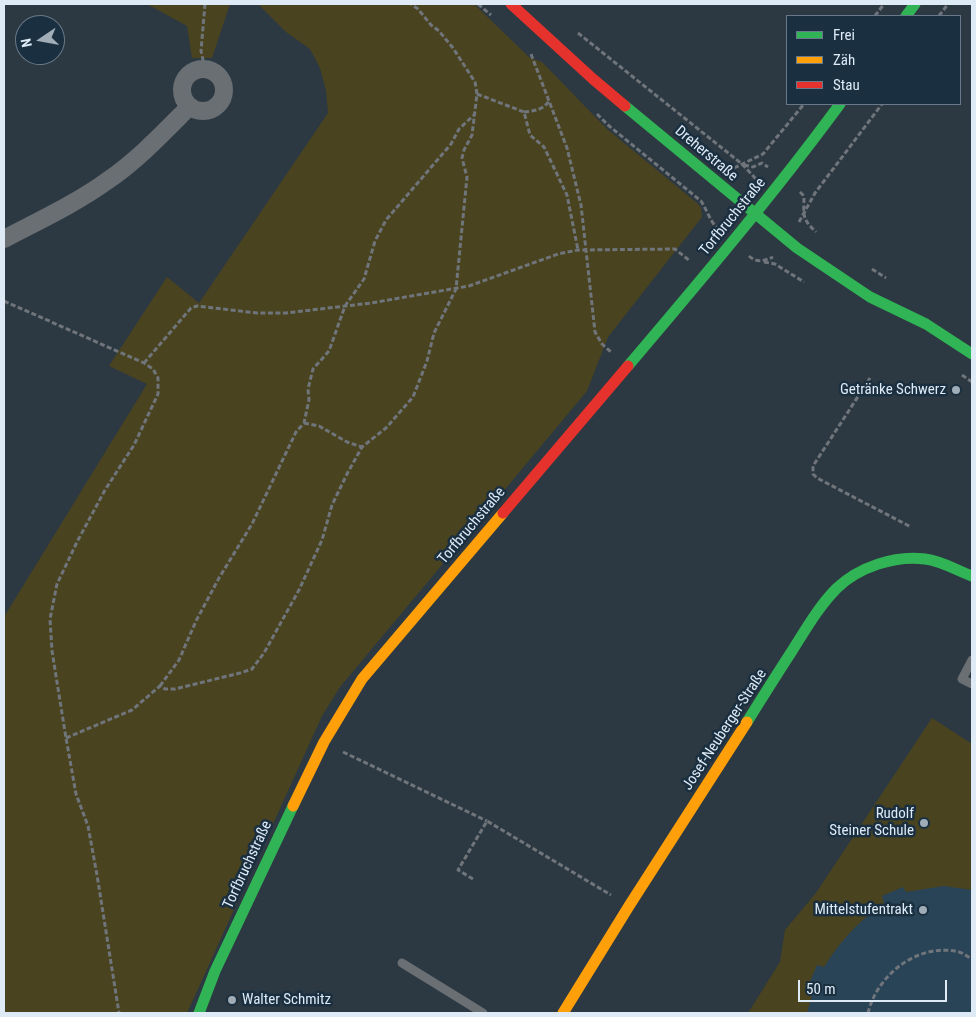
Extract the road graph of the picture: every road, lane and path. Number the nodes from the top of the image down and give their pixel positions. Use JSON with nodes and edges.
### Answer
{"nodes":[{"id":1,"x":205,"y":4,"type":"edge"},
{"id":2,"x":410,"y":4,"type":"edge"},
{"id":3,"x":512,"y":4,"type":"edge"},
{"id":4,"x":884,"y":4,"type":"edge"},
{"id":5,"x":915,"y":4,"type":"edge"},
{"id":6,"x":948,"y":4,"type":"edge"},
{"id":7,"x":876,"y":15,"type":"edge"},
{"id":8,"x":907,"y":15,"type":"edge"},
{"id":9,"x":940,"y":15,"type":"edge"},
{"id":10,"x":574,"y":31,"type":"dead end"},
{"id":11,"x":531,"y":53,"type":"dead end"},
{"id":12,"x":205,"y":69,"type":"junction"},
{"id":13,"x":478,"y":94,"type":"junction"},
{"id":14,"x":549,"y":101,"type":"junction"},
{"id":15,"x":803,"y":105,"type":"edge"},
{"id":16,"x":839,"y":105,"type":"edge"},
{"id":17,"x":881,"y":105,"type":"edge"},
{"id":18,"x":190,"y":106,"type":"junction"},
{"id":19,"x":671,"y":107,"type":"junction"},
{"id":20,"x":524,"y":112,"type":"junction"},
{"id":21,"x":667,"y":112,"type":"dead end"},
{"id":22,"x":476,"y":113,"type":"junction"},
{"id":23,"x":762,"y":163,"type":"dead end"},
{"id":24,"x":742,"y":164,"type":"junction"},
{"id":25,"x":732,"y":169,"type":"dead end"},
{"id":26,"x":804,"y":196,"type":"dead end"},
{"id":27,"x":708,"y":200,"type":"dead end"},
{"id":28,"x":708,"y":212,"type":"dead end"},
{"id":29,"x":755,"y":214,"type":"junction"},
{"id":30,"x":804,"y":214,"type":"junction"},
{"id":31,"x":818,"y":233,"type":"dead end"},
{"id":32,"x":4,"y":239,"type":"edge"},
{"id":33,"x":578,"y":250,"type":"junction"},
{"id":34,"x":585,"y":250,"type":"junction"},
{"id":35,"x":773,"y":257,"type":"dead end"},
{"id":36,"x":752,"y":259,"type":"dead end"},
{"id":37,"x":706,"y":274,"type":"junction"},
{"id":38,"x":456,"y":289,"type":"junction"},
{"id":39,"x":4,"y":300,"type":"edge"},
{"id":40,"x":344,"y":306,"type":"junction"},
{"id":41,"x":972,"y":354,"type":"edge"},
{"id":42,"x":144,"y":362,"type":"junction"},
{"id":43,"x":627,"y":366,"type":"junction"},
{"id":44,"x":870,"y":378,"type":"dead end"},
{"id":45,"x":304,"y":423,"type":"junction"},
{"id":46,"x":362,"y":447,"type":"junction"},
{"id":47,"x":911,"y":527,"type":"dead end"},
{"id":48,"x":972,"y":576,"type":"edge"},
{"id":49,"x":972,"y":660,"type":"edge"},
{"id":50,"x":972,"y":684,"type":"edge"},
{"id":51,"x":160,"y":686,"type":"junction"},
{"id":52,"x":66,"y":738,"type":"junction"},
{"id":53,"x":324,"y":742,"type":"junction"},
{"id":54,"x":487,"y":821,"type":"junction"},
{"id":55,"x":473,"y":879,"type":"dead end"},
{"id":56,"x":629,"y":906,"type":"junction"},
{"id":57,"x":972,"y":959,"type":"edge"},
{"id":58,"x":402,"y":963,"type":"dead end"},
{"id":59,"x":120,"y":1013,"type":"edge"},
{"id":60,"x":199,"y":1013,"type":"edge"},
{"id":61,"x":483,"y":1013,"type":"edge"},
{"id":62,"x":563,"y":1013,"type":"edge"},
{"id":63,"x":868,"y":1013,"type":"edge"}],
"edges":[{"from":1,"to":12,"type":"path"},
{"from":2,"to":13,"type":"path"},
{"from":3,"to":29,"type":"main road","name":"Dreherstraße"},
{"from":4,"to":7,"type":"path"},
{"from":5,"to":8,"type":"main road"},
{"from":6,"to":9,"type":"path"},
{"from":10,"to":19,"type":"path","name":"Dreherstraße"},
{"from":11,"to":14,"type":"path"},
{"from":12,"to":18,"type":"street"},
{"from":12,"to":18,"type":"street"},
{"from":13,"to":20,"type":"path"},
{"from":13,"to":22,"type":"path"},
{"from":14,"to":20,"type":"path"},
{"from":14,"to":34,"type":"path"},
{"from":15,"to":24,"type":"path","name":"Torfbruchstraße"},
{"from":16,"to":29,"type":"main road","name":"Torfbruchstraße"},
{"from":17,"to":30,"type":"path"},
{"from":18,"to":32,"type":"street"},
{"from":19,"to":21,"type":"path"},
{"from":19,"to":24,"type":"path","name":"Dreherstraße"},
{"from":20,"to":33,"type":"path"},
{"from":22,"to":38,"type":"path"},
{"from":22,"to":40,"type":"path"},
{"from":23,"to":24,"type":"path","name":"Dreherstraße"},
{"from":24,"to":25,"type":"path","name":"Torfbruchstraße"},
{"from":26,"to":30,"type":"path"},
{"from":27,"to":28,"type":"path"},
{"from":29,"to":37,"type":"main road","name":"Torfbruchstraße"},
{"from":29,"to":41,"type":"main road","name":"Dreherstraße"},
{"from":30,"to":31,"type":"path"},
{"from":33,"to":34,"type":"path"},
{"from":33,"to":38,"type":"path"},
{"from":34,"to":37,"type":"path"},
{"from":34,"to":43,"type":"path"},
{"from":35,"to":36,"type":"path"},
{"from":37,"to":43,"type":"main road","name":"Torfbruchstraße"},
{"from":38,"to":40,"type":"path"},
{"from":38,"to":46,"type":"path"},
{"from":39,"to":42,"type":"path"},
{"from":40,"to":42,"type":"path"},
{"from":40,"to":45,"type":"path"},
{"from":42,"to":52,"type":"path"},
{"from":43,"to":53,"type":"main road","name":"Torfbruchstraße"},
{"from":44,"to":47,"type":"path"},
{"from":45,"to":46,"type":"path"},
{"from":45,"to":51,"type":"path"},
{"from":46,"to":51,"type":"path"},
{"from":48,"to":56,"type":"main road","name":"Josef-Neuberger-Straße"},
{"from":49,"to":50,"type":"lane"},
{"from":51,"to":52,"type":"path"},
{"from":52,"to":59,"type":"path"},
{"from":53,"to":54,"type":"path"},
{"from":53,"to":60,"type":"main road","name":"Torfbruchstraße"},
{"from":54,"to":55,"type":"path"},
{"from":54,"to":56,"type":"path"},
{"from":56,"to":62,"type":"main road","name":"Josef-Neuberger-Straße"},
{"from":57,"to":63,"type":"path"},
{"from":58,"to":61,"type":"lane"}]}
